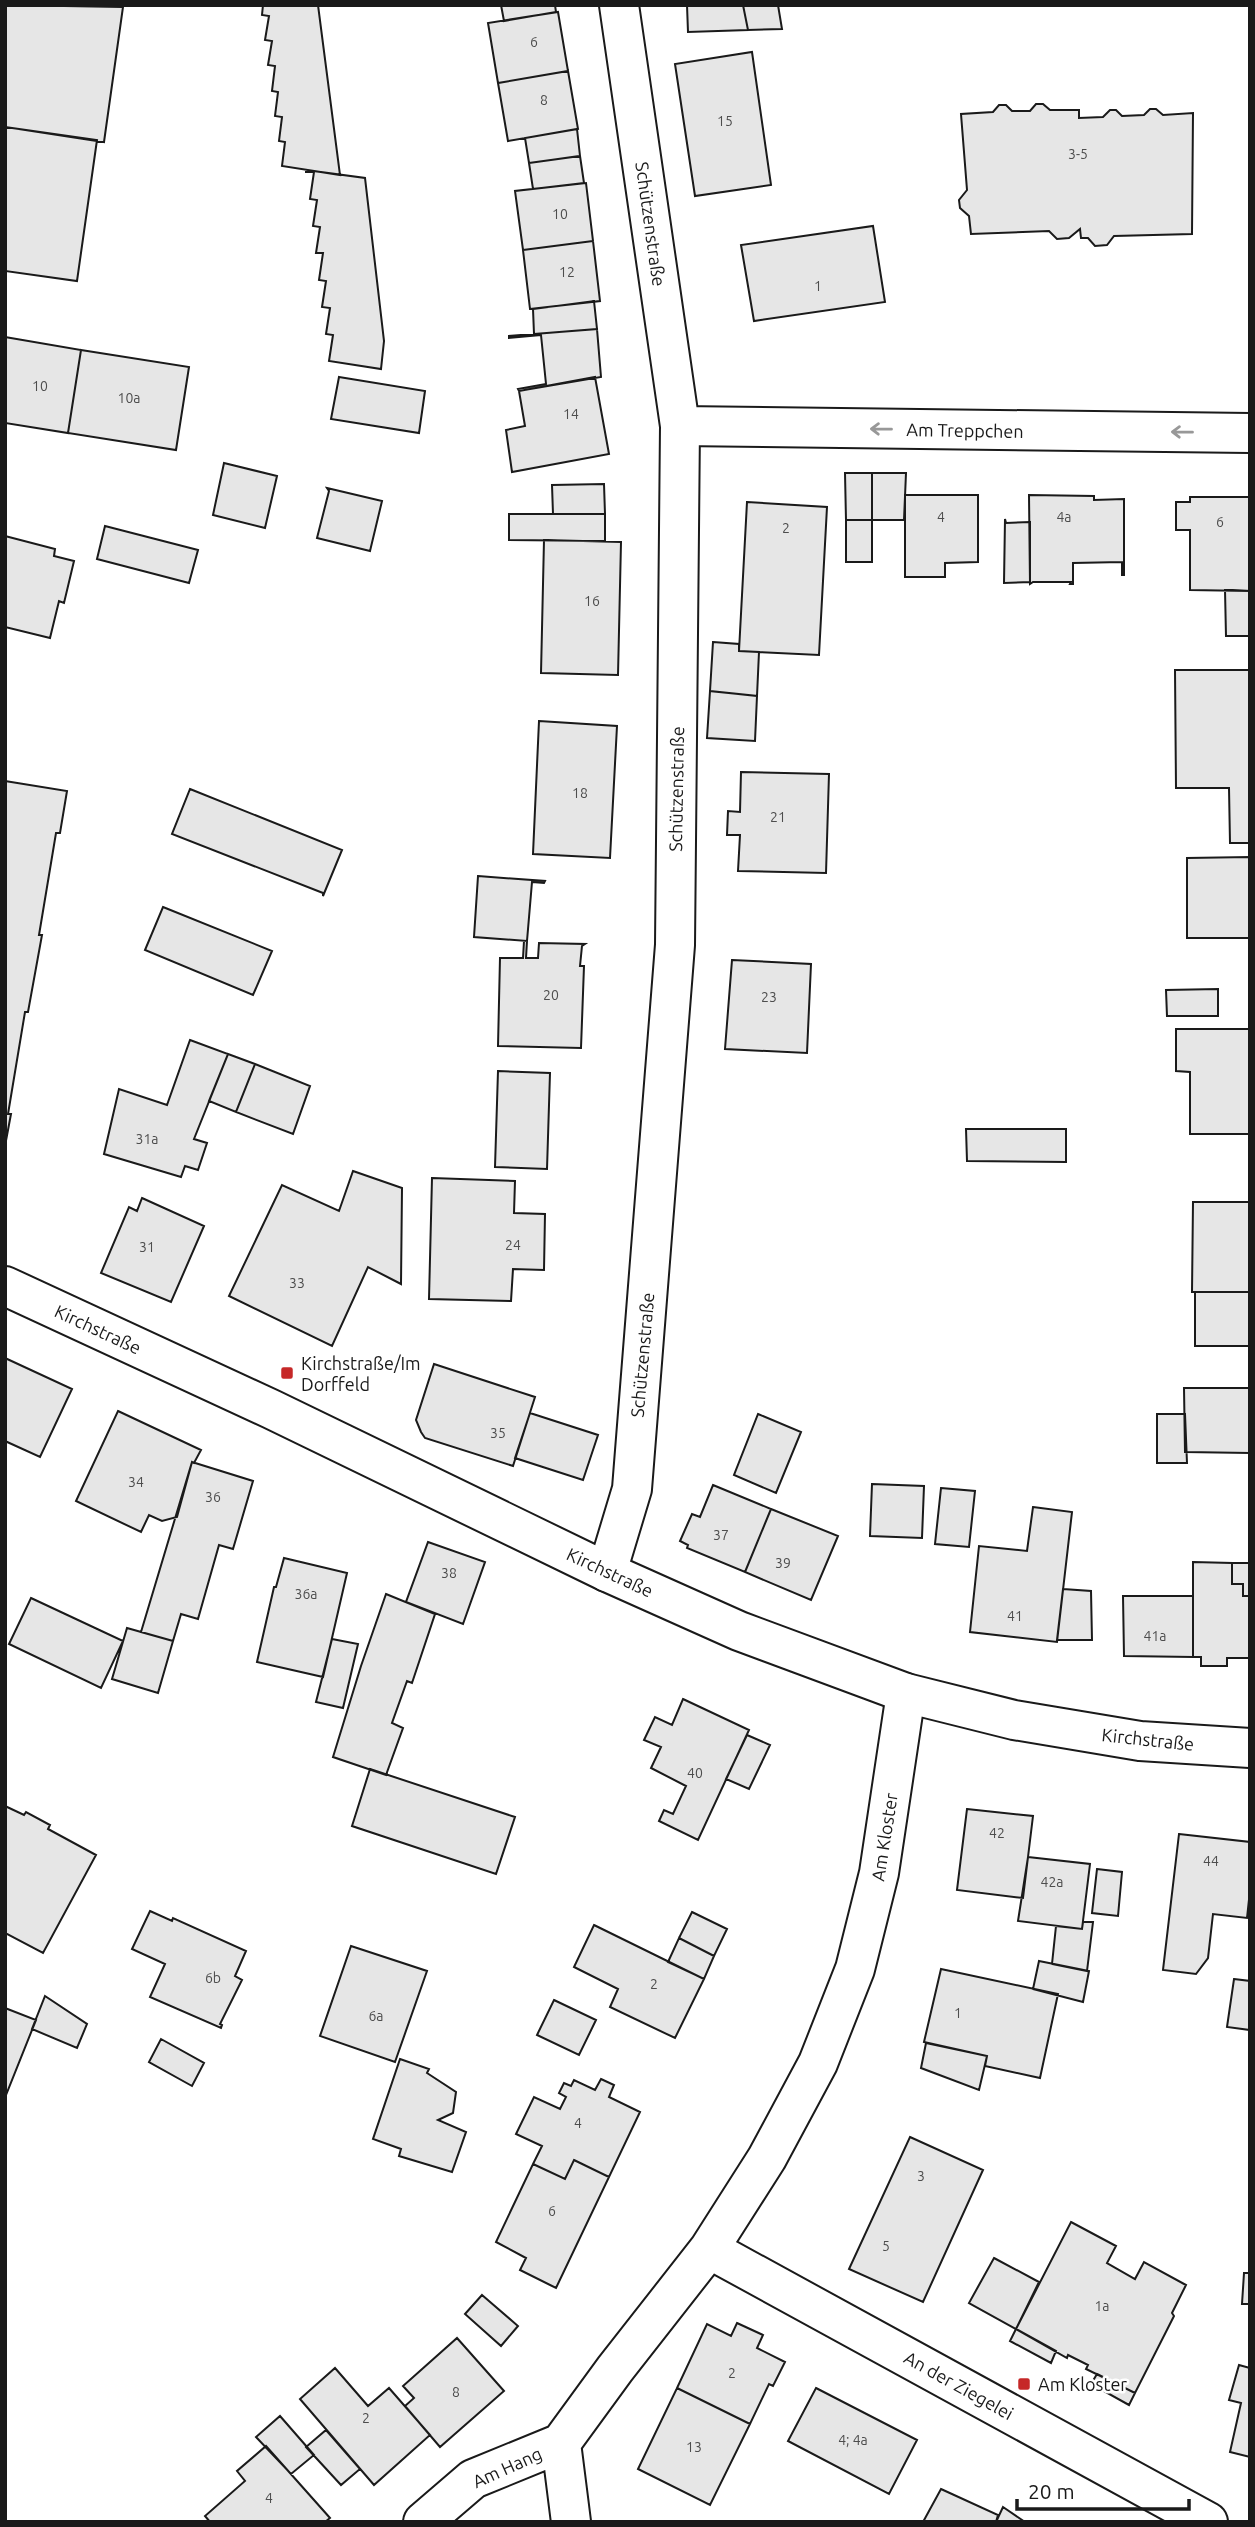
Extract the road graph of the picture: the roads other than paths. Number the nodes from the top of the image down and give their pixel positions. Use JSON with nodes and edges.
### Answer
{"nodes":[{"id":1,"x":619,"y":5,"type":"edge"},
{"id":2,"x":680,"y":426,"type":"junction"},
{"id":3,"x":1250,"y":433,"type":"edge"},
{"id":4,"x":5,"y":1286,"type":"edge"},
{"id":5,"x":607,"y":1572,"type":"junction"},
{"id":6,"x":906,"y":1693,"type":"junction"},
{"id":7,"x":1250,"y":1748,"type":"edge"},
{"id":8,"x":709,"y":2249,"type":"junction"},
{"id":9,"x":561,"y":2444,"type":"junction"},
{"id":10,"x":423,"y":2522,"type":"edge"},
{"id":11,"x":571,"y":2522,"type":"edge"},
{"id":12,"x":1208,"y":2522,"type":"edge"}],
"edges":[{"from":1,"to":2,"type":"street","name":"Schützenstraße"},
{"from":3,"to":2,"type":"street","name":"Am Treppchen","one_way":true},
{"from":2,"to":5,"type":"street","name":"Schützenstraße"},
{"from":4,"to":5,"type":"street","name":"Kirchstraße"},
{"from":5,"to":6,"type":"street","name":"Kirchstraße"},
{"from":6,"to":7,"type":"street","name":"Kirchstraße"},
{"from":6,"to":8,"type":"street","name":"Am Kloster"},
{"from":8,"to":9,"type":"street","name":"Am Kloster"},
{"from":8,"to":12,"type":"street","name":"An der Ziegelei"},
{"from":9,"to":10,"type":"street","name":"Am Hang"},
{"from":9,"to":11,"type":"street"}]}
